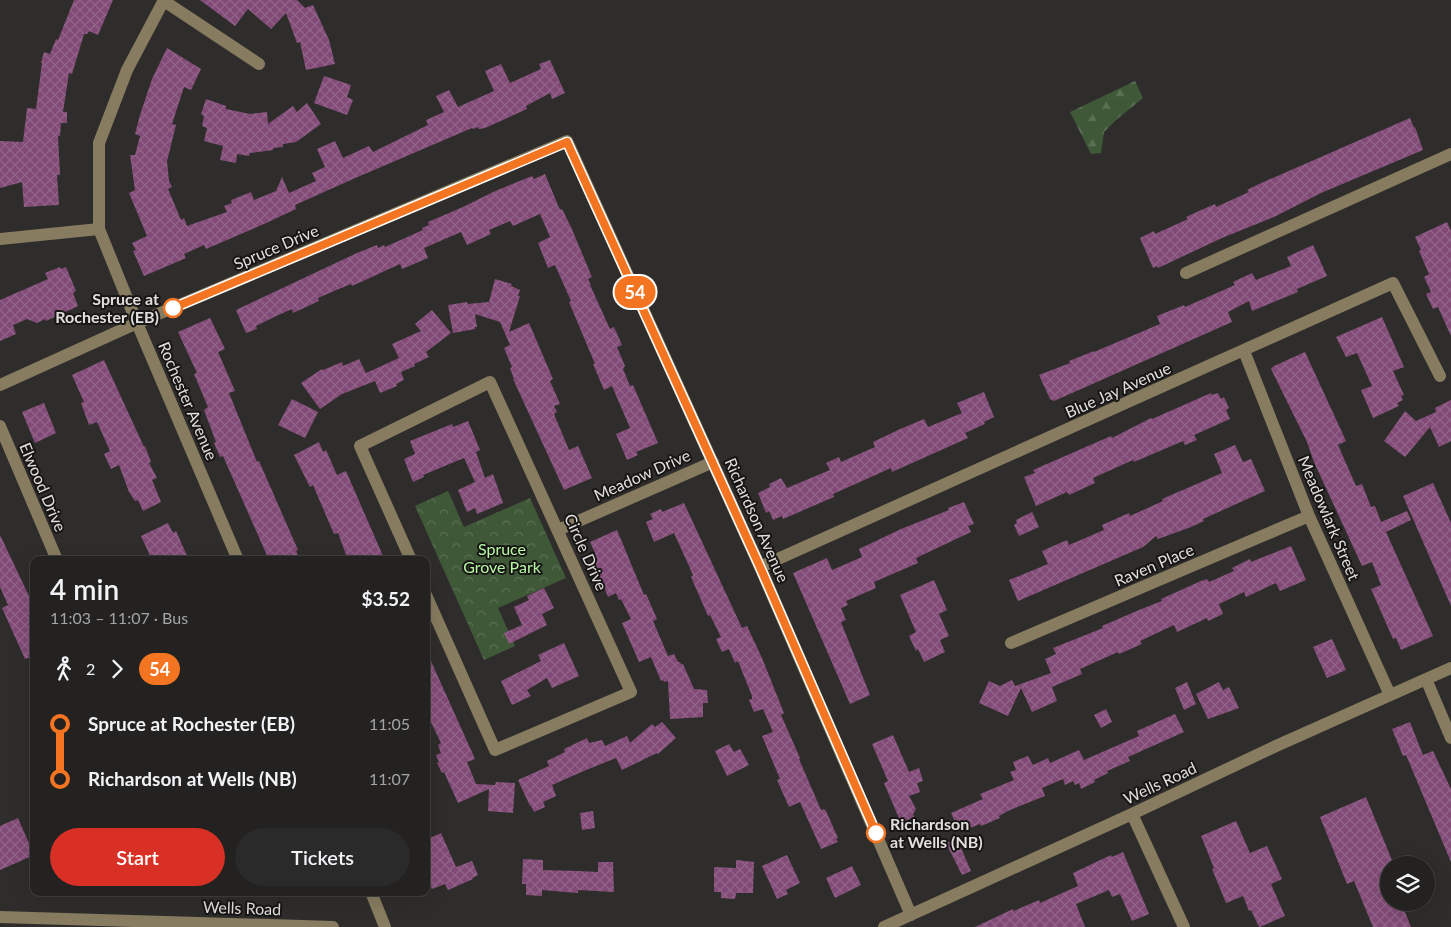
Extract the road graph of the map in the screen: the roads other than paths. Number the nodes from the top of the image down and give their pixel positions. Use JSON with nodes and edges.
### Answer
{"nodes":[{"id":1,"x":164,"y":0,"type":"edge"},
{"id":2,"x":259,"y":64,"type":"dead end"},
{"id":3,"x":567,"y":142,"type":"joint"},
{"id":4,"x":1451,"y":154,"type":"edge"},
{"id":5,"x":99,"y":229,"type":"junction"},
{"id":6,"x":0,"y":239,"type":"edge"},
{"id":7,"x":1186,"y":273,"type":"dead end"},
{"id":8,"x":137,"y":323,"type":"junction"},
{"id":9,"x":1244,"y":351,"type":"junction"},
{"id":10,"x":1440,"y":376,"type":"dead end"},
{"id":11,"x":0,"y":385,"type":"edge"},
{"id":12,"x":0,"y":426,"type":"edge"},
{"id":13,"x":712,"y":462,"type":"junction"},
{"id":14,"x":1309,"y":516,"type":"junction"},
{"id":15,"x":558,"y":530,"type":"junction"},
{"id":16,"x":54,"y":556,"type":"edge"},
{"id":17,"x":236,"y":556,"type":"edge"},
{"id":18,"x":409,"y":556,"type":"edge"},
{"id":19,"x":760,"y":567,"type":"junction"},
{"id":20,"x":430,"y":604,"type":"edge"},
{"id":21,"x":1011,"y":644,"type":"dead end"},
{"id":22,"x":1451,"y":668,"type":"edge"},
{"id":23,"x":1426,"y":679,"type":"junction"},
{"id":24,"x":1390,"y":695,"type":"junction"},
{"id":25,"x":1451,"y":738,"type":"edge"},
{"id":26,"x":1132,"y":814,"type":"junction"},
{"id":27,"x":373,"y":896,"type":"edge"},
{"id":28,"x":911,"y":915,"type":"junction"},
{"id":29,"x":0,"y":917,"type":"edge"},
{"id":30,"x":333,"y":927,"type":"edge"},
{"id":31,"x":385,"y":927,"type":"edge"},
{"id":32,"x":884,"y":927,"type":"edge"},
{"id":33,"x":1184,"y":927,"type":"edge"}],
"edges":[{"from":1,"to":2,"type":"street"},
{"from":1,"to":5,"type":"street","name":"Rochester Avenue"},
{"from":3,"to":8,"type":"street","name":"Spruce Drive"},
{"from":3,"to":13,"type":"street","name":"Richardson Avenue"},
{"from":4,"to":7,"type":"street"},
{"from":5,"to":6,"type":"street"},
{"from":5,"to":8,"type":"street","name":"Rochester Avenue"},
{"from":8,"to":11,"type":"street","name":"Spruce Drive"},
{"from":8,"to":17,"type":"street","name":"Rochester Avenue"},
{"from":9,"to":10,"type":"street","name":"Blue Jay Avenue"},
{"from":9,"to":14,"type":"street","name":"Meadowlark Street"},
{"from":9,"to":19,"type":"street","name":"Blue Jay Avenue"},
{"from":12,"to":16,"type":"street","name":"Elwood Drive"},
{"from":13,"to":15,"type":"street","name":"Meadow Drive"},
{"from":13,"to":19,"type":"street","name":"Richardson Avenue"},
{"from":14,"to":21,"type":"street","name":"Raven Place"},
{"from":14,"to":24,"type":"street","name":"Meadowlark Street"},
{"from":15,"to":18,"type":"street","name":"Circle Drive"},
{"from":15,"to":20,"type":"street","name":"Circle Drive"},
{"from":19,"to":28,"type":"street","name":"Richardson Avenue"},
{"from":22,"to":23,"type":"street","name":"Wells Road"},
{"from":23,"to":24,"type":"street","name":"Wells Road"},
{"from":23,"to":25,"type":"street"},
{"from":24,"to":26,"type":"street","name":"Wells Road"},
{"from":26,"to":28,"type":"street","name":"Wells Road"},
{"from":26,"to":33,"type":"street"},
{"from":27,"to":31,"type":"street"},
{"from":28,"to":32,"type":"street","name":"Wells Road"},
{"from":29,"to":30,"type":"street","name":"Wells Road"}]}
